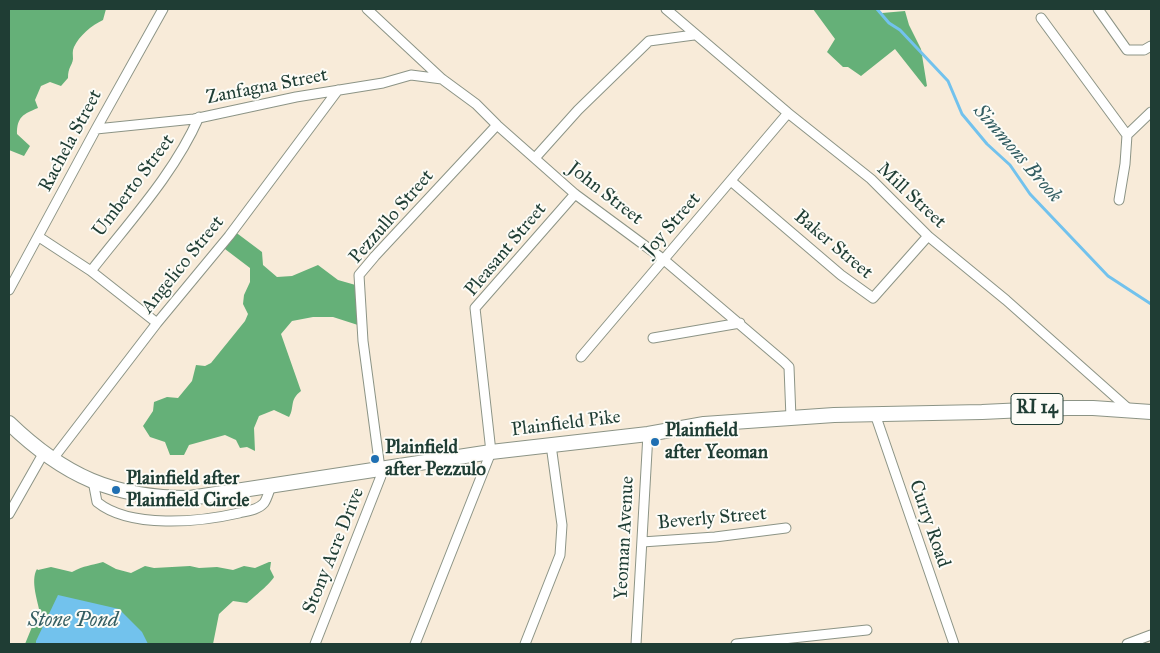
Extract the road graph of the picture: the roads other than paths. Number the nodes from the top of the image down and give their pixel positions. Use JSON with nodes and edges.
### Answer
{"nodes":[{"id":1,"x":163,"y":9,"type":"edge"},
{"id":2,"x":367,"y":9,"type":"edge"},
{"id":3,"x":666,"y":9,"type":"edge"},
{"id":4,"x":1098,"y":9,"type":"edge"},
{"id":5,"x":1041,"y":18,"type":"dead end"},
{"id":6,"x":694,"y":34,"type":"junction"},
{"id":7,"x":1151,"y":46,"type":"edge"},
{"id":8,"x":442,"y":79,"type":"junction"},
{"id":9,"x":338,"y":90,"type":"junction"},
{"id":10,"x":1151,"y":112,"type":"edge"},
{"id":11,"x":788,"y":114,"type":"junction"},
{"id":12,"x":199,"y":118,"type":"junction"},
{"id":13,"x":496,"y":125,"type":"junction"},
{"id":14,"x":96,"y":129,"type":"junction"},
{"id":15,"x":1127,"y":135,"type":"junction"},
{"id":16,"x":535,"y":158,"type":"junction"},
{"id":17,"x":731,"y":180,"type":"junction"},
{"id":18,"x":575,"y":194,"type":"junction"},
{"id":19,"x":1119,"y":200,"type":"dead end"},
{"id":20,"x":39,"y":236,"type":"junction"},
{"id":21,"x":928,"y":236,"type":"junction"},
{"id":22,"x":664,"y":259,"type":"junction"},
{"id":23,"x":91,"y":271,"type":"junction"},
{"id":24,"x":9,"y":290,"type":"edge"},
{"id":25,"x":157,"y":323,"type":"junction"},
{"id":26,"x":740,"y":323,"type":"junction"},
{"id":27,"x":653,"y":338,"type":"dead end"},
{"id":28,"x":580,"y":357,"type":"dead end"},
{"id":29,"x":1131,"y":411,"type":"junction"},
{"id":30,"x":1151,"y":412,"type":"edge"},
{"id":31,"x":875,"y":414,"type":"junction"},
{"id":32,"x":791,"y":418,"type":"junction"},
{"id":33,"x":9,"y":423,"type":"edge"},
{"id":34,"x":648,"y":434,"type":"junction"},
{"id":35,"x":551,"y":445,"type":"junction"},
{"id":36,"x":491,"y":452,"type":"junction"},
{"id":37,"x":47,"y":457,"type":"junction"},
{"id":38,"x":380,"y":469,"type":"junction"},
{"id":39,"x":93,"y":481,"type":"junction"},
{"id":40,"x":271,"y":486,"type":"junction"},
{"id":41,"x":9,"y":514,"type":"edge"},
{"id":42,"x":786,"y":528,"type":"dead end"},
{"id":43,"x":642,"y":542,"type":"junction"},
{"id":44,"x":867,"y":630,"type":"dead end"},
{"id":45,"x":1151,"y":635,"type":"edge"},
{"id":46,"x":315,"y":644,"type":"edge"},
{"id":47,"x":415,"y":644,"type":"edge"},
{"id":48,"x":524,"y":644,"type":"edge"},
{"id":49,"x":636,"y":644,"type":"edge"},
{"id":50,"x":736,"y":644,"type":"edge"},
{"id":51,"x":954,"y":644,"type":"edge"},
{"id":52,"x":1127,"y":644,"type":"edge"}],
"edges":[{"from":1,"to":14,"type":"street","name":"Rachela Street"},
{"from":2,"to":8,"type":"street","name":"John Street"},
{"from":3,"to":6,"type":"street","name":"Mill Street"},
{"from":4,"to":7,"type":"street"},
{"from":5,"to":15,"type":"street"},
{"from":6,"to":11,"type":"street","name":"Mill Street"},
{"from":6,"to":16,"type":"street"},
{"from":8,"to":9,"type":"street","name":"Zanfagna Street"},
{"from":8,"to":13,"type":"street","name":"John Street"},
{"from":9,"to":12,"type":"street","name":"Zanfagna Street"},
{"from":9,"to":25,"type":"street","name":"Angelico Street"},
{"from":10,"to":15,"type":"street"},
{"from":11,"to":17,"type":"street","name":"Joy Street"},
{"from":11,"to":21,"type":"street","name":"Mill Street"},
{"from":12,"to":14,"type":"street","name":"Zanfagna Street"},
{"from":12,"to":23,"type":"street","name":"Umberto Street"},
{"from":13,"to":16,"type":"street","name":"John Street"},
{"from":13,"to":38,"type":"street","name":"Pezzullo Street"},
{"from":14,"to":20,"type":"street","name":"Rachela Street"},
{"from":15,"to":19,"type":"street"},
{"from":16,"to":18,"type":"street","name":"John Street"},
{"from":17,"to":21,"type":"street","name":"Baker Street"},
{"from":17,"to":22,"type":"street","name":"Joy Street"},
{"from":18,"to":22,"type":"street","name":"John Street"},
{"from":18,"to":36,"type":"street","name":"Pleasant Street"},
{"from":20,"to":23,"type":"street"},
{"from":20,"to":24,"type":"street","name":"Rachela Street"},
{"from":21,"to":29,"type":"street","name":"Mill Street"},
{"from":22,"to":26,"type":"street","name":"John Street"},
{"from":22,"to":28,"type":"street","name":"Joy Street"},
{"from":23,"to":25,"type":"street"},
{"from":25,"to":37,"type":"street","name":"Angelico Street"},
{"from":26,"to":27,"type":"street"},
{"from":26,"to":32,"type":"street","name":"John Street"},
{"from":29,"to":30,"type":"main road","name":"Plainfield Pike","number":"RI 14"},
{"from":29,"to":31,"type":"main road","name":"Plainfield Pike","number":"RI 14"},
{"from":31,"to":32,"type":"main road","name":"Plainfield Pike","number":"RI 14"},
{"from":31,"to":51,"type":"street","name":"Curry Road"},
{"from":32,"to":34,"type":"main road","name":"Plainfield Pike","number":"RI 14"},
{"from":33,"to":37,"type":"main road","name":"Plainfield Pike","number":"RI 14"},
{"from":34,"to":35,"type":"main road","name":"Plainfield Pike","number":"RI 14"},
{"from":34,"to":43,"type":"street","name":"Yeoman Avenue"},
{"from":35,"to":36,"type":"main road","name":"Plainfield Pike","number":"RI 14"},
{"from":35,"to":48,"type":"street"},
{"from":36,"to":38,"type":"main road","name":"Plainfield Pike","number":"RI 14"},
{"from":36,"to":47,"type":"street"},
{"from":37,"to":39,"type":"main road","name":"Plainfield Pike","number":"RI 14"},
{"from":37,"to":41,"type":"street","name":"Angelico Street"},
{"from":38,"to":40,"type":"main road","name":"Plainfield Pike","number":"RI 14"},
{"from":38,"to":46,"type":"street","name":"Stony Acre Drive"},
{"from":39,"to":40,"type":"main road","name":"Plainfield Pike","number":"RI 14"},
{"from":39,"to":40,"type":"street"},
{"from":42,"to":43,"type":"street","name":"Beverly Street"},
{"from":43,"to":49,"type":"street","name":"Yeoman Avenue"},
{"from":44,"to":50,"type":"street"},
{"from":45,"to":52,"type":"street"}]}
